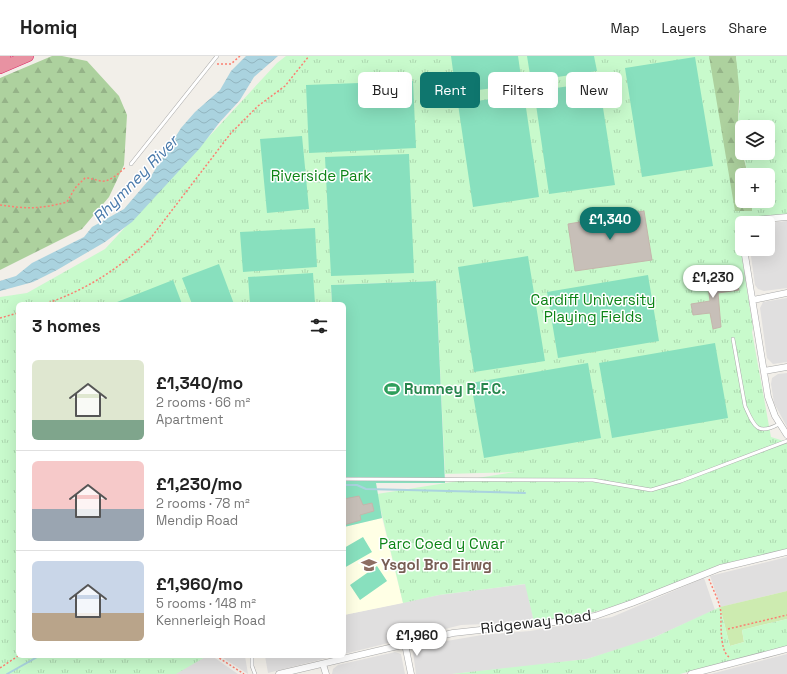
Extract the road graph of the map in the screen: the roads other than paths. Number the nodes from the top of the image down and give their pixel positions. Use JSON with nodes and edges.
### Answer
{"nodes":[{"id":1,"x":5,"y":56,"type":"edge"},
{"id":2,"x":28,"y":56,"type":"edge"},
{"id":3,"x":217,"y":56,"type":"edge"},
{"id":4,"x":0,"y":58,"type":"edge"},
{"id":5,"x":0,"y":68,"type":"edge"},
{"id":6,"x":131,"y":164,"type":"road end"},
{"id":7,"x":787,"y":217,"type":"edge"},
{"id":8,"x":775,"y":218,"type":"edge"},
{"id":9,"x":745,"y":256,"type":"edge"},
{"id":10,"x":787,"y":292,"type":"edge"},
{"id":11,"x":753,"y":300,"type":"junction"},
{"id":12,"x":733,"y":339,"type":"dead end"},
{"id":13,"x":787,"y":367,"type":"edge"},
{"id":14,"x":764,"y":371,"type":"junction"},
{"id":15,"x":779,"y":424,"type":"junction"},
{"id":16,"x":787,"y":435,"type":"edge"},
{"id":17,"x":787,"y":441,"type":"edge"},
{"id":18,"x":346,"y":479,"type":"edge"},
{"id":19,"x":787,"y":552,"type":"edge"},
{"id":20,"x":405,"y":644,"type":"junction"},
{"id":21,"x":787,"y":649,"type":"edge"},
{"id":22,"x":252,"y":658,"type":"edge"},
{"id":23,"x":323,"y":664,"type":"junction"},
{"id":24,"x":255,"y":674,"type":"edge"},
{"id":25,"x":279,"y":674,"type":"edge"},
{"id":26,"x":326,"y":674,"type":"edge"},
{"id":27,"x":411,"y":674,"type":"edge"},
{"id":28,"x":691,"y":674,"type":"edge"}],
"edges":[{"from":1,"to":4,"type":"highway"},
{"from":2,"to":5,"type":"highway"},
{"from":3,"to":6,"type":"lane"},
{"from":7,"to":8,"type":"street"},
{"from":9,"to":11,"type":"street"},
{"from":10,"to":11,"type":"street"},
{"from":11,"to":14,"type":"street"},
{"from":12,"to":15,"type":"lane"},
{"from":13,"to":14,"type":"street"},
{"from":14,"to":15,"type":"street"},
{"from":15,"to":16,"type":"street"},
{"from":17,"to":18,"type":"lane"},
{"from":19,"to":20,"type":"street","name":"Ridgeway Road"},
{"from":20,"to":23,"type":"street","name":"Ridgeway Road"},
{"from":20,"to":27,"type":"street"},
{"from":21,"to":28,"type":"street"},
{"from":22,"to":24,"type":"lane"},
{"from":23,"to":25,"type":"street","name":"Ridgeway Road"},
{"from":23,"to":26,"type":"street"}]}
